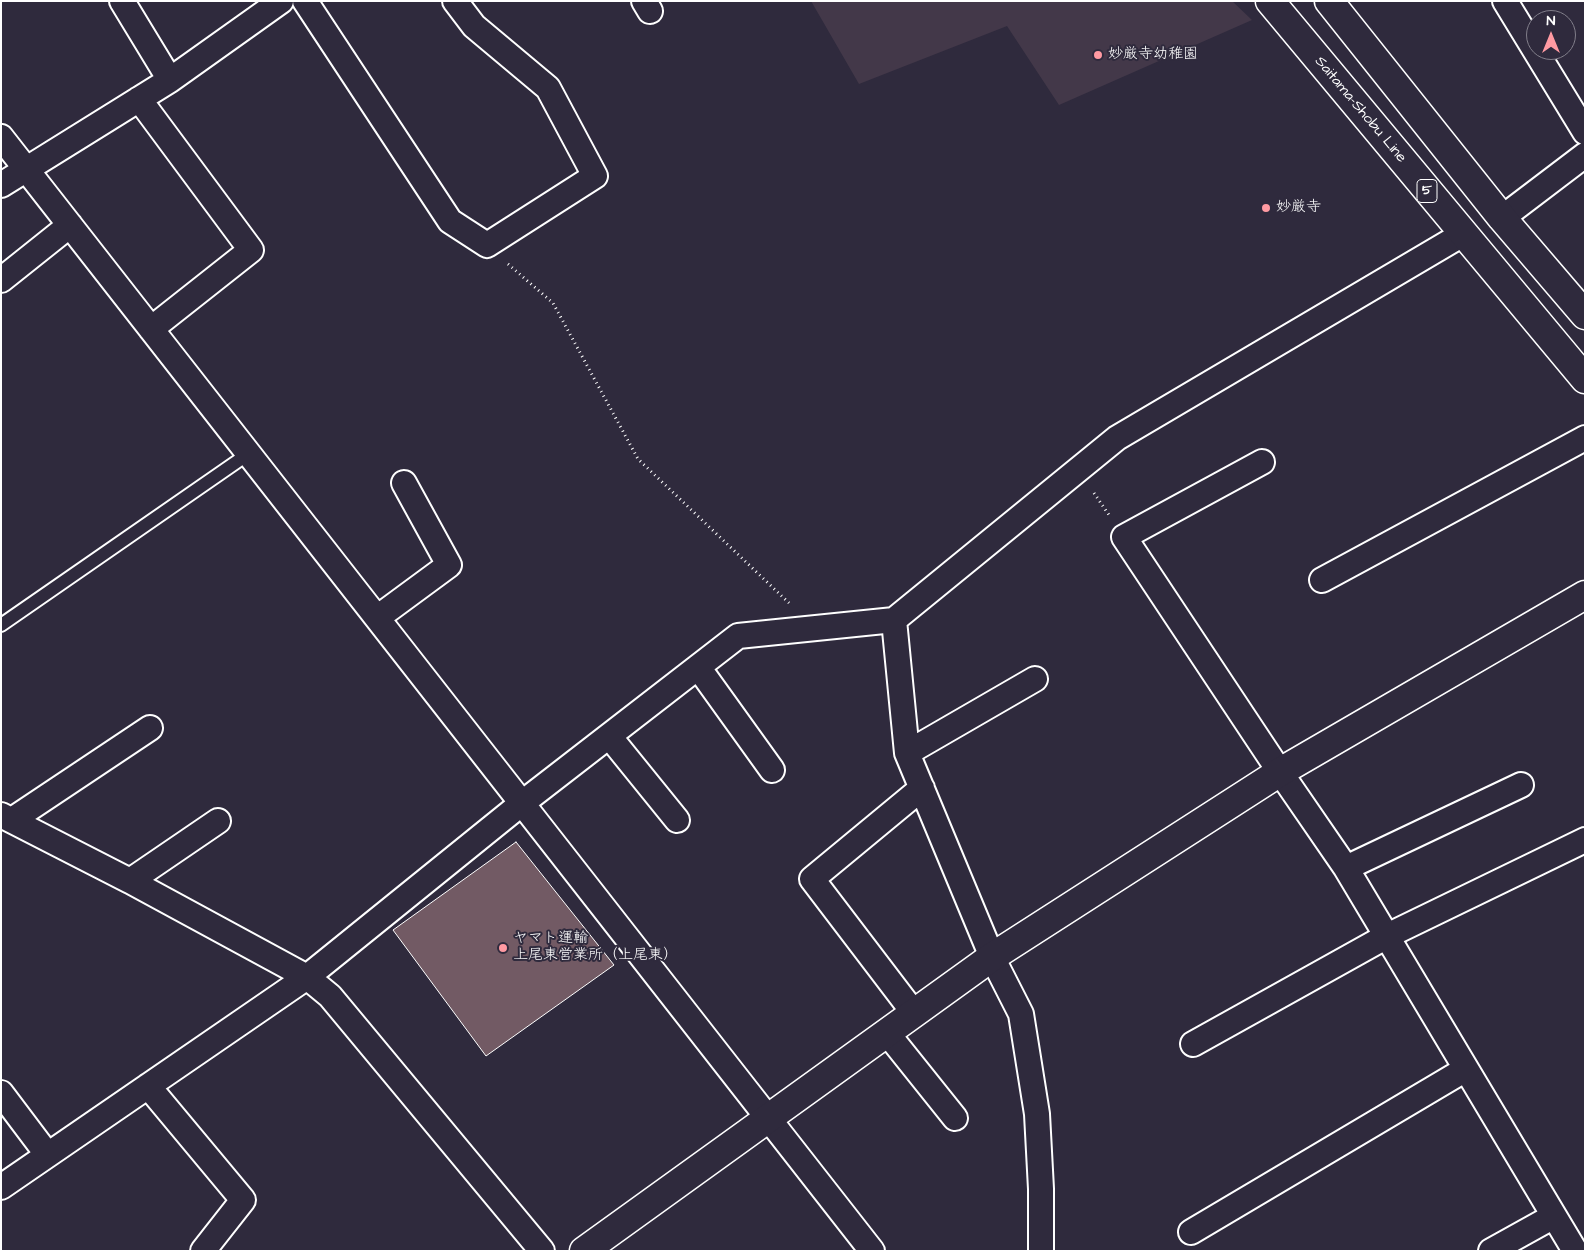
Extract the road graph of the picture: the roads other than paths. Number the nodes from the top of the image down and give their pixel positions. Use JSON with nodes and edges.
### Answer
{"nodes":[{"id":1,"x":122,"y":1,"type":"edge"},
{"id":2,"x":282,"y":1,"type":"edge"},
{"id":3,"x":306,"y":1,"type":"edge"},
{"id":4,"x":455,"y":1,"type":"edge"},
{"id":5,"x":1270,"y":1,"type":"edge"},
{"id":6,"x":1329,"y":1,"type":"edge"},
{"id":7,"x":1505,"y":1,"type":"edge"},
{"id":8,"x":170,"y":80,"type":"junction"},
{"id":9,"x":139,"y":99,"type":"junction"},
{"id":10,"x":1581,"y":118,"type":"edge"},
{"id":11,"x":1,"y":137,"type":"edge"},
{"id":12,"x":1585,"y":155,"type":"edge"},
{"id":13,"x":26,"y":168,"type":"junction"},
{"id":14,"x":1,"y":185,"type":"edge"},
{"id":15,"x":1502,"y":218,"type":"junction"},
{"id":16,"x":70,"y":225,"type":"junction"},
{"id":17,"x":1463,"y":234,"type":"junction"},
{"id":18,"x":1,"y":280,"type":"edge"},
{"id":19,"x":1585,"y":315,"type":"edge"},
{"id":20,"x":151,"y":329,"type":"junction"},
{"id":21,"x":1585,"y":379,"type":"edge"},
{"id":22,"x":1585,"y":438,"type":"edge"},
{"id":23,"x":248,"y":454,"type":"junction"},
{"id":24,"x":1262,"y":462,"type":"dead end"},
{"id":25,"x":404,"y":483,"type":"dead end"},
{"id":26,"x":1322,"y":580,"type":"dead end"},
{"id":27,"x":1585,"y":594,"type":"edge"},
{"id":28,"x":376,"y":618,"type":"junction"},
{"id":29,"x":894,"y":620,"type":"junction"},
{"id":30,"x":1,"y":625,"type":"edge"},
{"id":31,"x":698,"y":667,"type":"junction"},
{"id":32,"x":1035,"y":679,"type":"dead end"},
{"id":33,"x":150,"y":728,"type":"dead end"},
{"id":34,"x":610,"y":736,"type":"junction"},
{"id":35,"x":908,"y":753,"type":"junction"},
{"id":36,"x":772,"y":770,"type":"dead end"},
{"id":37,"x":1280,"y":772,"type":"junction"},
{"id":38,"x":1521,"y":785,"type":"dead end"},
{"id":39,"x":922,"y":788,"type":"junction"},
{"id":40,"x":521,"y":804,"type":"junction"},
{"id":41,"x":7,"y":818,"type":"edge"},
{"id":42,"x":677,"y":820,"type":"dead end"},
{"id":43,"x":218,"y":821,"type":"dead end"},
{"id":44,"x":1585,"y":840,"type":"edge"},
{"id":45,"x":1346,"y":868,"type":"junction"},
{"id":46,"x":130,"y":881,"type":"junction"},
{"id":47,"x":1387,"y":936,"type":"junction"},
{"id":48,"x":992,"y":957,"type":"junction"},
{"id":49,"x":307,"y":977,"type":"junction"},
{"id":50,"x":914,"y":1013,"type":"junction"},
{"id":51,"x":887,"y":1033,"type":"junction"},
{"id":52,"x":1193,"y":1044,"type":"dead end"},
{"id":53,"x":1466,"y":1069,"type":"junction"},
{"id":54,"x":148,"y":1086,"type":"junction"},
{"id":55,"x":1,"y":1093,"type":"edge"},
{"id":56,"x":955,"y":1118,"type":"dead end"},
{"id":57,"x":768,"y":1119,"type":"junction"},
{"id":58,"x":47,"y":1154,"type":"junction"},
{"id":59,"x":1,"y":1187,"type":"edge"},
{"id":60,"x":1554,"y":1216,"type":"junction"},
{"id":61,"x":1192,"y":1232,"type":"dead end"},
{"id":62,"x":204,"y":1251,"type":"edge"},
{"id":63,"x":542,"y":1251,"type":"edge"},
{"id":64,"x":584,"y":1251,"type":"edge"},
{"id":65,"x":872,"y":1251,"type":"edge"},
{"id":66,"x":1041,"y":1251,"type":"edge"},
{"id":67,"x":1491,"y":1251,"type":"edge"},
{"id":68,"x":1575,"y":1251,"type":"edge"}],
"edges":[{"from":1,"to":8,"type":"street"},
{"from":2,"to":8,"type":"street"},
{"from":3,"to":4,"type":"street"},
{"from":5,"to":17,"type":"street","name":"Saitama-Shobu Line","number":"5"},
{"from":6,"to":15,"type":"street"},
{"from":7,"to":10,"type":"street"},
{"from":8,"to":9,"type":"street"},
{"from":9,"to":13,"type":"street"},
{"from":9,"to":20,"type":"street"},
{"from":11,"to":13,"type":"street"},
{"from":12,"to":15,"type":"street"},
{"from":13,"to":14,"type":"street"},
{"from":13,"to":16,"type":"street"},
{"from":15,"to":19,"type":"street"},
{"from":16,"to":18,"type":"street"},
{"from":16,"to":20,"type":"street"},
{"from":17,"to":21,"type":"street","name":"Saitama-Shobu Line","number":"5"},
{"from":17,"to":29,"type":"street"},
{"from":20,"to":23,"type":"street"},
{"from":22,"to":26,"type":"street"},
{"from":23,"to":28,"type":"street"},
{"from":23,"to":30,"type":"lane"},
{"from":24,"to":37,"type":"street"},
{"from":25,"to":28,"type":"street"},
{"from":27,"to":37,"type":"street"},
{"from":28,"to":40,"type":"street"},
{"from":29,"to":31,"type":"street"},
{"from":29,"to":35,"type":"street"},
{"from":31,"to":34,"type":"street"},
{"from":31,"to":36,"type":"street"},
{"from":32,"to":35,"type":"street"},
{"from":33,"to":41,"type":"street"},
{"from":34,"to":40,"type":"street"},
{"from":34,"to":42,"type":"street"},
{"from":35,"to":39,"type":"street"},
{"from":37,"to":45,"type":"street"},
{"from":37,"to":48,"type":"street"},
{"from":38,"to":45,"type":"street"},
{"from":39,"to":48,"type":"street"},
{"from":39,"to":50,"type":"street"},
{"from":40,"to":49,"type":"street"},
{"from":40,"to":57,"type":"street"},
{"from":41,"to":46,"type":"street"},
{"from":43,"to":46,"type":"street"},
{"from":44,"to":47,"type":"street"},
{"from":45,"to":47,"type":"street"},
{"from":46,"to":49,"type":"street"},
{"from":47,"to":52,"type":"street"},
{"from":47,"to":53,"type":"street"},
{"from":48,"to":50,"type":"street"},
{"from":48,"to":66,"type":"street"},
{"from":49,"to":54,"type":"street"},
{"from":49,"to":63,"type":"street"},
{"from":50,"to":51,"type":"street"},
{"from":51,"to":56,"type":"street"},
{"from":51,"to":57,"type":"street"},
{"from":53,"to":60,"type":"street"},
{"from":53,"to":61,"type":"street"},
{"from":54,"to":58,"type":"street"},
{"from":54,"to":62,"type":"street"},
{"from":55,"to":58,"type":"street"},
{"from":57,"to":64,"type":"street"},
{"from":57,"to":65,"type":"street"},
{"from":58,"to":59,"type":"street"},
{"from":60,"to":67,"type":"street"},
{"from":60,"to":68,"type":"street"}]}
